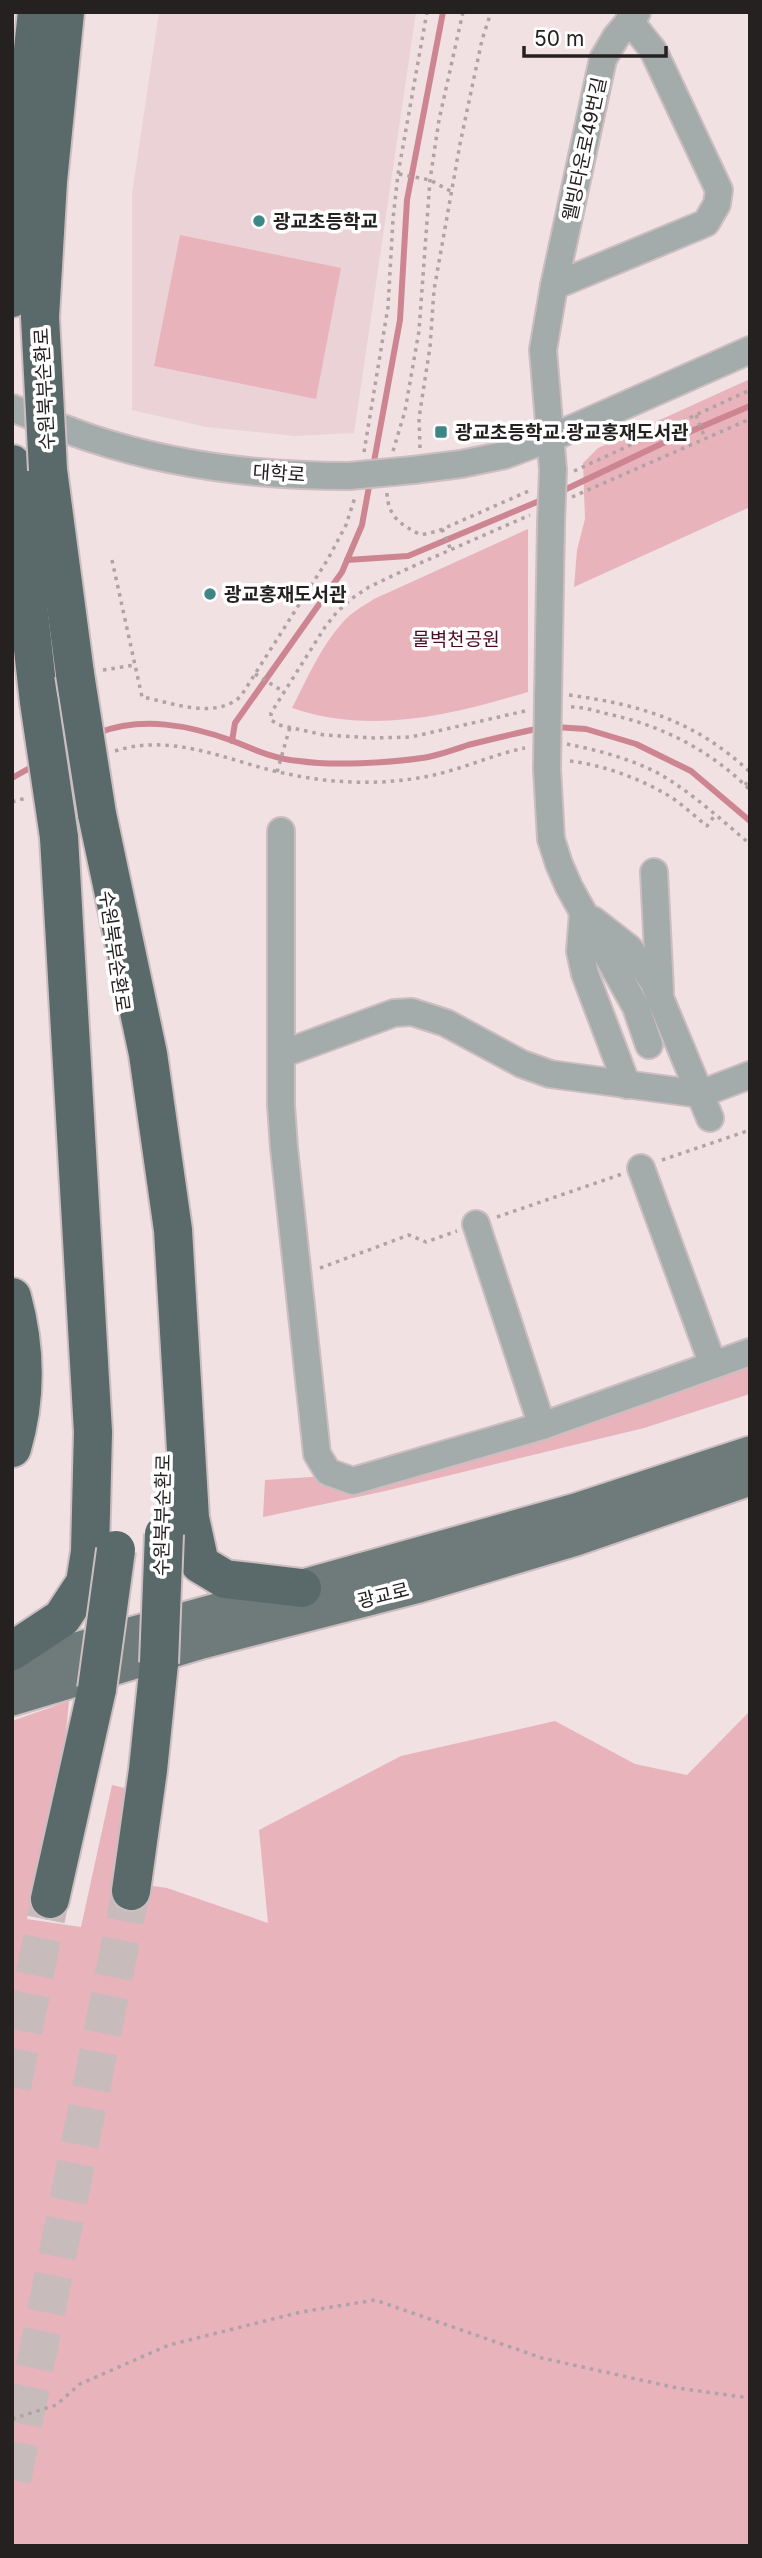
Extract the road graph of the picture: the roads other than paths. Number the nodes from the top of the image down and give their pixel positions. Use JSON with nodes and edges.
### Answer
{"nodes":[{"id":1,"x":37,"y":12,"type":"edge"},
{"id":2,"x":65,"y":12,"type":"edge"},
{"id":3,"x":633,"y":16,"type":"edge"},
{"id":4,"x":554,"y":286,"type":"junction"},
{"id":5,"x":26,"y":307,"type":"edge"},
{"id":6,"x":750,"y":350,"type":"edge"},
{"id":7,"x":12,"y":408,"type":"edge"},
{"id":8,"x":551,"y":438,"type":"junction"},
{"id":9,"x":24,"y":468,"type":"edge"},
{"id":10,"x":97,"y":814,"type":"junction"},
{"id":11,"x":281,"y":831,"type":"dead end"},
{"id":12,"x":60,"y":837,"type":"junction"},
{"id":13,"x":654,"y":872,"type":"dead end"},
{"id":14,"x":583,"y":913,"type":"junction"},
{"id":15,"x":660,"y":996,"type":"junction"},
{"id":16,"x":649,"y":1045,"type":"dead end"},
{"id":17,"x":282,"y":1054,"type":"junction"},
{"id":18,"x":750,"y":1075,"type":"edge"},
{"id":19,"x":627,"y":1085,"type":"junction"},
{"id":20,"x":705,"y":1106,"type":"junction"},
{"id":21,"x":641,"y":1167,"type":"road end"},
{"id":22,"x":477,"y":1224,"type":"road end"},
{"id":23,"x":12,"y":1297,"type":"edge"},
{"id":24,"x":750,"y":1352,"type":"edge"},
{"id":25,"x":713,"y":1365,"type":"junction"},
{"id":26,"x":542,"y":1426,"type":"junction"},
{"id":27,"x":12,"y":1448,"type":"edge"},
{"id":28,"x":750,"y":1453,"type":"edge"},
{"id":29,"x":750,"y":1479,"type":"edge"},
{"id":30,"x":302,"y":1588,"type":"junction"},
{"id":31,"x":12,"y":1651,"type":"edge"},
{"id":32,"x":12,"y":1667,"type":"edge"},
{"id":33,"x":12,"y":1699,"type":"edge"},
{"id":34,"x":131,"y":1891,"type":"tunnel mouth"},
{"id":35,"x":50,"y":1899,"type":"tunnel mouth"}],
"edges":[{"from":1,"to":5,"type":"highway","name":"수원북부순환로"},
{"from":2,"to":5,"type":"highway","name":"수원북부순환로"},
{"from":3,"to":4,"type":"street","name":"웰빙타운로49번길"},
{"from":3,"to":4,"type":"street","name":"웰빙타운로49번길"},
{"from":4,"to":8,"type":"street","name":"웰빙타운로49번길"},
{"from":5,"to":9,"type":"highway","name":"수원북부순환로","bridge":true},
{"from":6,"to":8,"type":"street","name":"대학로"},
{"from":7,"to":8,"type":"street","name":"대학로","bridge":true},
{"from":8,"to":14,"type":"street","bridge":true},
{"from":9,"to":10,"type":"highway","name":"수원북부순환로","bridge":true},
{"from":9,"to":12,"type":"highway","name":"수원북부순환로","bridge":true},
{"from":10,"to":30,"type":"highway"},
{"from":10,"to":34,"type":"highway","name":"수원북부순환로","bridge":true},
{"from":11,"to":17,"type":"street"},
{"from":12,"to":31,"type":"highway"},
{"from":12,"to":35,"type":"highway","name":"수원북부순환로","bridge":true},
{"from":13,"to":15,"type":"street"},
{"from":14,"to":15,"type":"street"},
{"from":14,"to":16,"type":"street"},
{"from":14,"to":19,"type":"street"},
{"from":15,"to":20,"type":"street"},
{"from":17,"to":19,"type":"street"},
{"from":17,"to":26,"type":"street"},
{"from":18,"to":20,"type":"street"},
{"from":19,"to":20,"type":"street"},
{"from":21,"to":25,"type":"street"},
{"from":22,"to":26,"type":"street"},
{"from":23,"to":27,"type":"highway"},
{"from":24,"to":25,"type":"street"},
{"from":25,"to":26,"type":"street"},
{"from":28,"to":30,"type":"main road","name":"광교로"},
{"from":29,"to":33,"type":"main road","name":"광교로"},
{"from":30,"to":32,"type":"main road","name":"광교로"}]}
